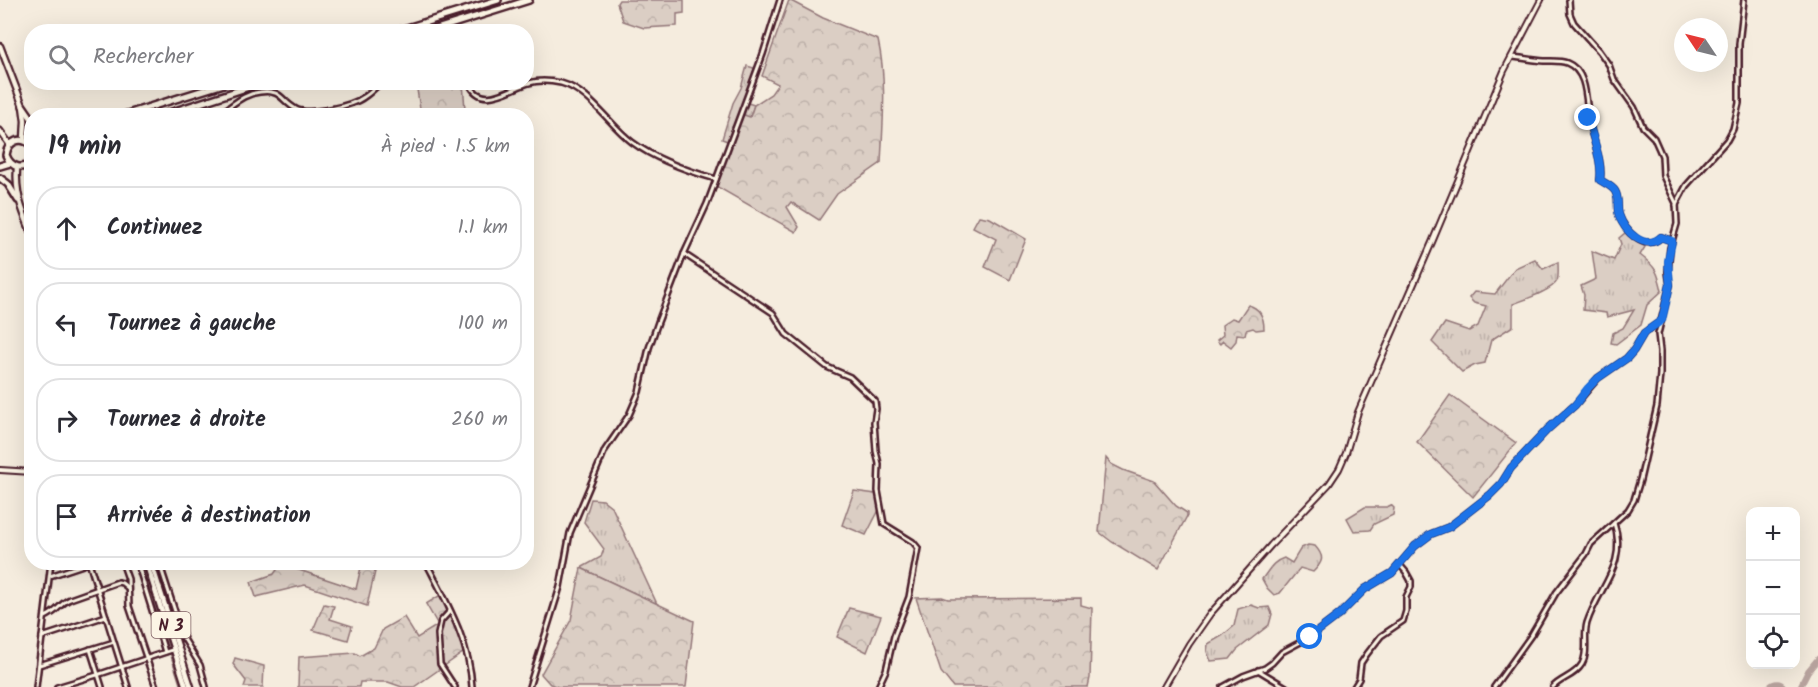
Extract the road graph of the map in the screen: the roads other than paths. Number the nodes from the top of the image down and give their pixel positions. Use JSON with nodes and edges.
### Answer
{"nodes":[{"id":1,"x":498,"y":0,"type":"edge"},
{"id":2,"x":529,"y":0,"type":"edge"},
{"id":3,"x":780,"y":0,"type":"edge"},
{"id":4,"x":1541,"y":0,"type":"edge"},
{"id":5,"x":1569,"y":0,"type":"edge"},
{"id":6,"x":1744,"y":0,"type":"edge"},
{"id":7,"x":420,"y":24,"type":"edge"},
{"id":8,"x":452,"y":24,"type":"edge"},
{"id":9,"x":0,"y":46,"type":"edge"},
{"id":10,"x":1512,"y":57,"type":"junction"},
{"id":11,"x":534,"y":82,"type":"edge"},
{"id":12,"x":204,"y":90,"type":"edge"},
{"id":13,"x":240,"y":90,"type":"edge"},
{"id":14,"x":371,"y":90,"type":"edge"},
{"id":15,"x":474,"y":90,"type":"edge"},
{"id":16,"x":514,"y":90,"type":"edge"},
{"id":17,"x":23,"y":106,"type":"joint"},
{"id":18,"x":147,"y":108,"type":"edge"},
{"id":19,"x":184,"y":108,"type":"edge"},
{"id":20,"x":226,"y":108,"type":"edge"},
{"id":21,"x":295,"y":108,"type":"edge"},
{"id":22,"x":329,"y":108,"type":"edge"},
{"id":23,"x":24,"y":114,"type":"edge"},
{"id":24,"x":0,"y":131,"type":"edge"},
{"id":25,"x":24,"y":140,"type":"edge"},
{"id":26,"x":10,"y":145,"type":"junction"},
{"id":27,"x":3,"y":152,"type":"edge"},
{"id":28,"x":10,"y":162,"type":"junction"},
{"id":29,"x":0,"y":166,"type":"edge"},
{"id":30,"x":17,"y":167,"type":"junction"},
{"id":31,"x":24,"y":167,"type":"edge"},
{"id":32,"x":0,"y":178,"type":"edge"},
{"id":33,"x":716,"y":180,"type":"junction"},
{"id":34,"x":18,"y":200,"type":"junction"},
{"id":35,"x":1676,"y":206,"type":"junction"},
{"id":36,"x":24,"y":215,"type":"edge"},
{"id":37,"x":1672,"y":241,"type":"junction"},
{"id":38,"x":684,"y":254,"type":"junction"},
{"id":39,"x":1662,"y":320,"type":"junction"},
{"id":40,"x":0,"y":470,"type":"edge"},
{"id":41,"x":24,"y":472,"type":"edge"},
{"id":42,"x":1614,"y":523,"type":"junction"},
{"id":43,"x":1400,"y":565,"type":"junction"},
{"id":44,"x":50,"y":570,"type":"edge"},
{"id":45,"x":68,"y":570,"type":"edge"},
{"id":46,"x":92,"y":570,"type":"edge"},
{"id":47,"x":125,"y":570,"type":"edge"},
{"id":48,"x":139,"y":570,"type":"edge"},
{"id":49,"x":151,"y":570,"type":"edge"},
{"id":50,"x":162,"y":570,"type":"edge"},
{"id":51,"x":430,"y":570,"type":"edge"},
{"id":52,"x":50,"y":576,"type":"junction"},
{"id":53,"x":128,"y":588,"type":"junction"},
{"id":54,"x":96,"y":590,"type":"junction"},
{"id":55,"x":450,"y":611,"type":"junction"},
{"id":56,"x":106,"y":615,"type":"junction"},
{"id":57,"x":45,"y":617,"type":"junction"},
{"id":58,"x":42,"y":637,"type":"junction"},
{"id":59,"x":114,"y":642,"type":"junction"},
{"id":60,"x":176,"y":649,"type":"junction"},
{"id":61,"x":90,"y":650,"type":"junction"},
{"id":62,"x":165,"y":652,"type":"junction"},
{"id":63,"x":146,"y":658,"type":"junction"},
{"id":64,"x":39,"y":665,"type":"junction"},
{"id":65,"x":122,"y":667,"type":"junction"},
{"id":66,"x":1258,"y":670,"type":"junction"},
{"id":67,"x":97,"y":675,"type":"junction"},
{"id":68,"x":1233,"y":682,"type":"junction"},
{"id":69,"x":36,"y":687,"type":"edge"},
{"id":70,"x":60,"y":687,"type":"edge"},
{"id":71,"x":102,"y":687,"type":"edge"},
{"id":72,"x":128,"y":687,"type":"edge"},
{"id":73,"x":156,"y":687,"type":"edge"},
{"id":74,"x":186,"y":687,"type":"edge"},
{"id":75,"x":191,"y":687,"type":"edge"},
{"id":76,"x":206,"y":687,"type":"edge"},
{"id":77,"x":455,"y":687,"type":"edge"},
{"id":78,"x":472,"y":687,"type":"edge"},
{"id":79,"x":528,"y":687,"type":"edge"},
{"id":80,"x":878,"y":687,"type":"edge"},
{"id":81,"x":1164,"y":687,"type":"edge"},
{"id":82,"x":1223,"y":687,"type":"edge"},
{"id":83,"x":1233,"y":687,"type":"edge"},
{"id":84,"x":1286,"y":687,"type":"edge"},
{"id":85,"x":1354,"y":687,"type":"edge"},
{"id":86,"x":1494,"y":687,"type":"edge"},
{"id":87,"x":1553,"y":687,"type":"edge"}],
"edges":[{"from":1,"to":7,"type":"highway"},
{"from":2,"to":8,"type":"highway"},
{"from":3,"to":33,"type":"street"},
{"from":4,"to":10,"type":"street"},
{"from":5,"to":35,"type":"street"},
{"from":6,"to":35,"type":"street"},
{"from":9,"to":17,"type":"main road"},
{"from":10,"to":37,"type":"street"},
{"from":10,"to":81,"type":"street"},
{"from":11,"to":33,"type":"street"},
{"from":12,"to":18,"type":"highway"},
{"from":13,"to":19,"type":"highway"},
{"from":14,"to":22,"type":"street"},
{"from":15,"to":16,"type":"street"},
{"from":17,"to":23,"type":"main road"},
{"from":20,"to":21,"type":"street"},
{"from":24,"to":26,"type":"main road"},
{"from":25,"to":26,"type":"highway"},
{"from":26,"to":27,"type":"highway"},
{"from":27,"to":28,"type":"highway"},
{"from":28,"to":29,"type":"highway"},
{"from":28,"to":30,"type":"highway"},
{"from":30,"to":31,"type":"highway"},
{"from":30,"to":34,"type":"main road"},
{"from":32,"to":34,"type":"highway"},
{"from":33,"to":38,"type":"street"},
{"from":34,"to":36,"type":"main road"},
{"from":35,"to":37,"type":"street"},
{"from":37,"to":39,"type":"street"},
{"from":38,"to":79,"type":"street"},
{"from":38,"to":80,"type":"street"},
{"from":39,"to":42,"type":"street"},
{"from":39,"to":43,"type":"street"},
{"from":40,"to":41,"type":"street"},
{"from":42,"to":86,"type":"street"},
{"from":42,"to":87,"type":"street"},
{"from":43,"to":66,"type":"street"},
{"from":43,"to":85,"type":"street"},
{"from":44,"to":52,"type":"street"},
{"from":45,"to":52,"type":"street"},
{"from":46,"to":54,"type":"street"},
{"from":47,"to":53,"type":"street"},
{"from":48,"to":62,"type":"street"},
{"from":49,"to":60,"type":"main road","number":"N 3"},
{"from":50,"to":76,"type":"street"},
{"from":51,"to":55,"type":"street"},
{"from":52,"to":57,"type":"street"},
{"from":53,"to":54,"type":"street"},
{"from":53,"to":63,"type":"street"},
{"from":54,"to":56,"type":"street"},
{"from":54,"to":57,"type":"street"},
{"from":55,"to":77,"type":"street"},
{"from":55,"to":78,"type":"street"},
{"from":56,"to":58,"type":"street"},
{"from":56,"to":59,"type":"street"},
{"from":57,"to":58,"type":"street"},
{"from":58,"to":64,"type":"street"},
{"from":59,"to":61,"type":"street"},
{"from":59,"to":65,"type":"street"},
{"from":60,"to":62,"type":"street"},
{"from":60,"to":74,"type":"main road","number":"N 3"},
{"from":60,"to":75,"type":"main road","number":"N 3"},
{"from":61,"to":64,"type":"street"},
{"from":61,"to":67,"type":"street"},
{"from":62,"to":63,"type":"street"},
{"from":63,"to":65,"type":"street"},
{"from":63,"to":73,"type":"street"},
{"from":64,"to":69,"type":"street"},
{"from":65,"to":67,"type":"street"},
{"from":65,"to":72,"type":"street"},
{"from":66,"to":68,"type":"street"},
{"from":66,"to":84,"type":"street"},
{"from":67,"to":70,"type":"street"},
{"from":67,"to":71,"type":"street"},
{"from":68,"to":82,"type":"street"},
{"from":68,"to":83,"type":"street"}]}
